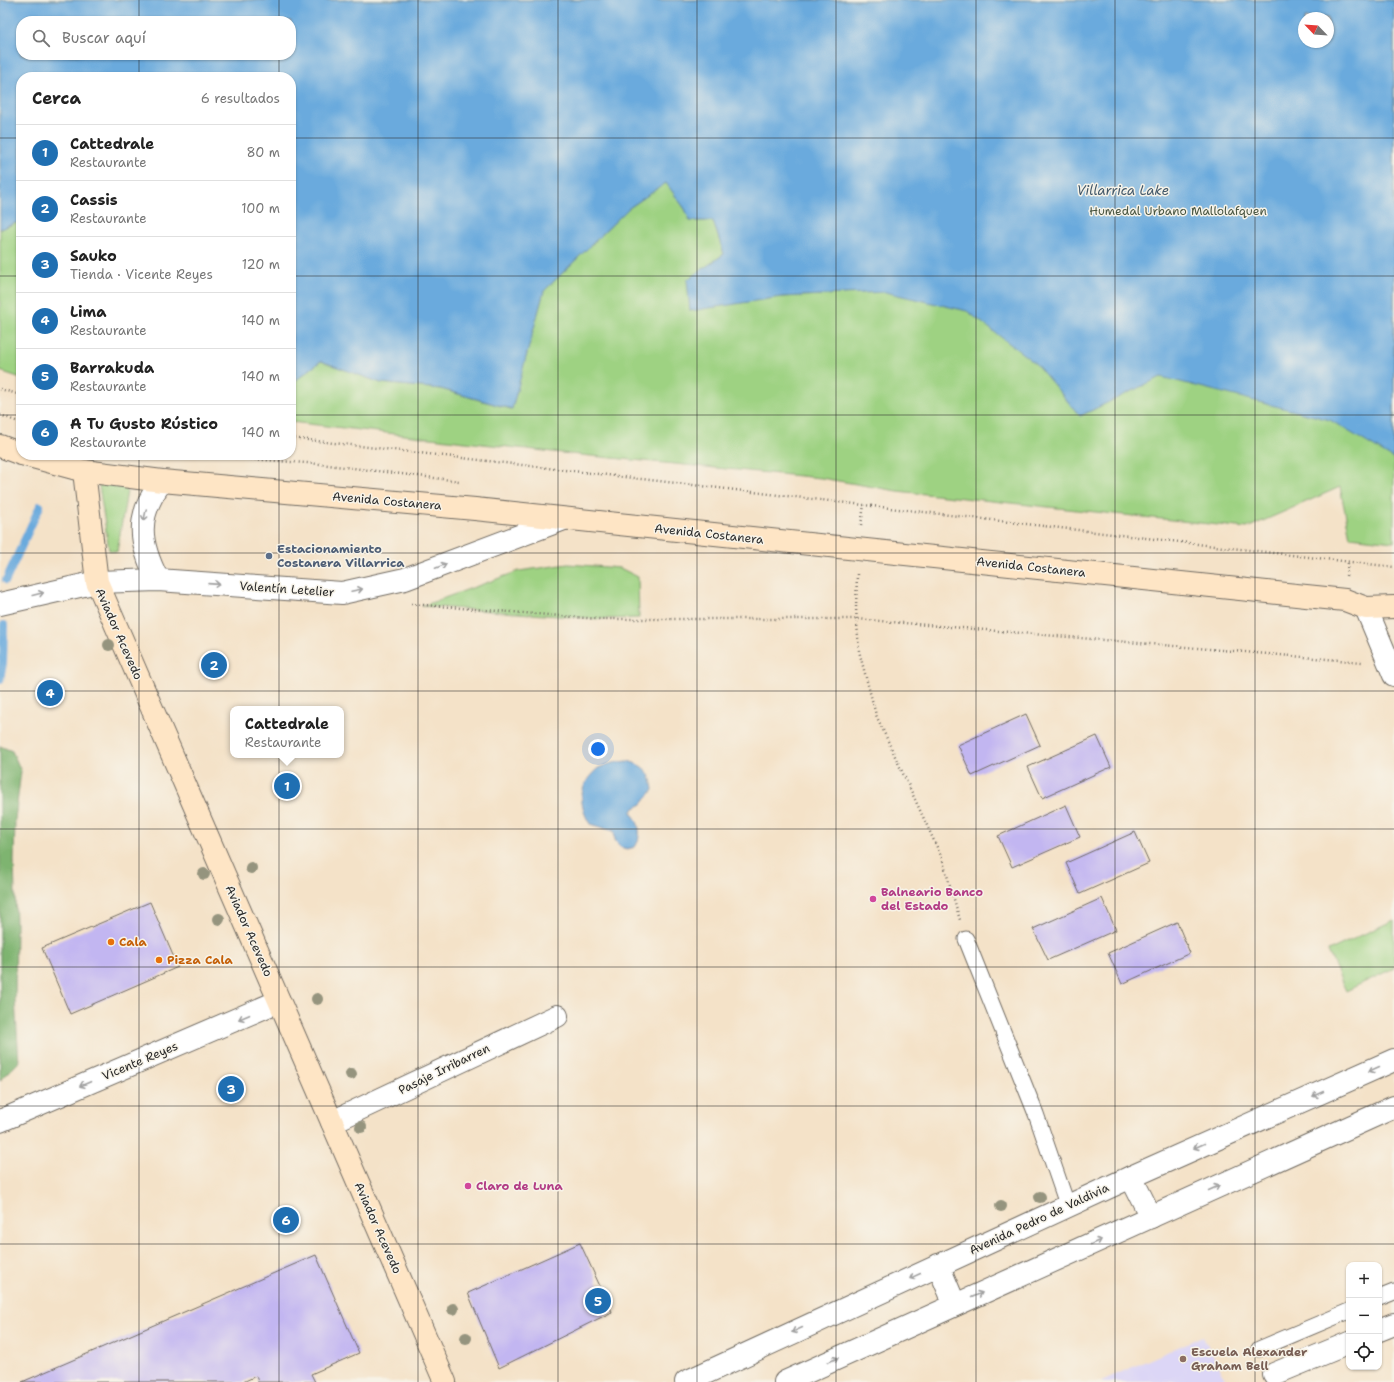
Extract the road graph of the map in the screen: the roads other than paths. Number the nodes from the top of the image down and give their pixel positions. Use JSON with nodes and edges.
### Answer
{"nodes":[{"id":1,"x":0,"y":446,"type":"edge"},
{"id":2,"x":16,"y":452,"type":"edge"},
{"id":3,"x":43,"y":460,"type":"edge"},
{"id":4,"x":84,"y":471,"type":"junction"},
{"id":5,"x":162,"y":481,"type":"junction"},
{"id":6,"x":564,"y":519,"type":"junction"},
{"id":7,"x":158,"y":580,"type":"junction"},
{"id":8,"x":97,"y":582,"type":"junction"},
{"id":9,"x":0,"y":604,"type":"edge"},
{"id":10,"x":1394,"y":607,"type":"edge"},
{"id":11,"x":1366,"y":608,"type":"junction"},
{"id":12,"x":1392,"y":670,"type":"edge"},
{"id":13,"x":966,"y":939,"type":"road end"},
{"id":14,"x":279,"y":1000,"type":"junction"},
{"id":15,"x":557,"y":1016,"type":"dead end"},
{"id":16,"x":1394,"y":1060,"type":"edge"},
{"id":17,"x":1394,"y":1107,"type":"edge"},
{"id":18,"x":0,"y":1121,"type":"edge"},
{"id":19,"x":332,"y":1122,"type":"junction"},
{"id":20,"x":1131,"y":1176,"type":"junction"},
{"id":21,"x":1068,"y":1207,"type":"junction"},
{"id":22,"x":1151,"y":1217,"type":"junction"},
{"id":23,"x":938,"y":1265,"type":"junction"},
{"id":24,"x":1394,"y":1292,"type":"edge"},
{"id":25,"x":1382,"y":1297,"type":"edge"},
{"id":26,"x":955,"y":1305,"type":"junction"},
{"id":27,"x":1346,"y":1312,"type":"edge"},
{"id":28,"x":1394,"y":1324,"type":"edge"},
{"id":29,"x":1382,"y":1329,"type":"edge"},
{"id":30,"x":1346,"y":1344,"type":"edge"},
{"id":31,"x":1259,"y":1348,"type":"dead end"},
{"id":32,"x":1274,"y":1374,"type":"dead end"},
{"id":33,"x":445,"y":1382,"type":"edge"},
{"id":34,"x":686,"y":1382,"type":"edge"},
{"id":35,"x":785,"y":1382,"type":"edge"}],
"edges":[{"from":1,"to":2,"type":"main road"},
{"from":3,"to":4,"type":"main road","name":"Avenida Costanera"},
{"from":4,"to":5,"type":"main road","name":"Avenida Costanera"},
{"from":4,"to":8,"type":"main road","name":"Aviador Acevedo"},
{"from":5,"to":6,"type":"main road","name":"Avenida Costanera"},
{"from":5,"to":7,"type":"street","one_way":true},
{"from":7,"to":6,"type":"street","name":"Valentín Letelier","one_way":true},
{"from":6,"to":11,"type":"main road","name":"Avenida Costanera"},
{"from":7,"to":8,"type":"street","name":"Valentín Letelier"},
{"from":9,"to":8,"type":"street","name":"Valentín Letelier","one_way":true},
{"from":8,"to":14,"type":"main road","name":"Aviador Acevedo"},
{"from":10,"to":11,"type":"main road","name":"Avenida Costanera"},
{"from":11,"to":12,"type":"street"},
{"from":13,"to":21,"type":"lane"},
{"from":14,"to":18,"type":"street","name":"Vicente Reyes","one_way":true},
{"from":14,"to":19,"type":"main road","name":"Aviador Acevedo"},
{"from":15,"to":19,"type":"street","name":"Pasaje Irribarren"},
{"from":16,"to":20,"type":"street","name":"Avenida Pedro de Valdivia","one_way":true},
{"from":22,"to":17,"type":"street","one_way":true},
{"from":19,"to":33,"type":"main road","name":"Aviador Acevedo"},
{"from":20,"to":21,"type":"street","name":"Avenida Pedro de Valdivia"},
{"from":20,"to":22,"type":"street"},
{"from":21,"to":23,"type":"street","name":"Avenida Pedro de Valdivia"},
{"from":26,"to":22,"type":"street","one_way":true},
{"from":23,"to":26,"type":"street"},
{"from":23,"to":34,"type":"street","name":"Avenida Pedro de Valdivia","one_way":true},
{"from":24,"to":25,"type":"lane"},
{"from":35,"to":26,"type":"street","one_way":true},
{"from":27,"to":31,"type":"lane"},
{"from":28,"to":29,"type":"street"},
{"from":30,"to":32,"type":"street"}]}
